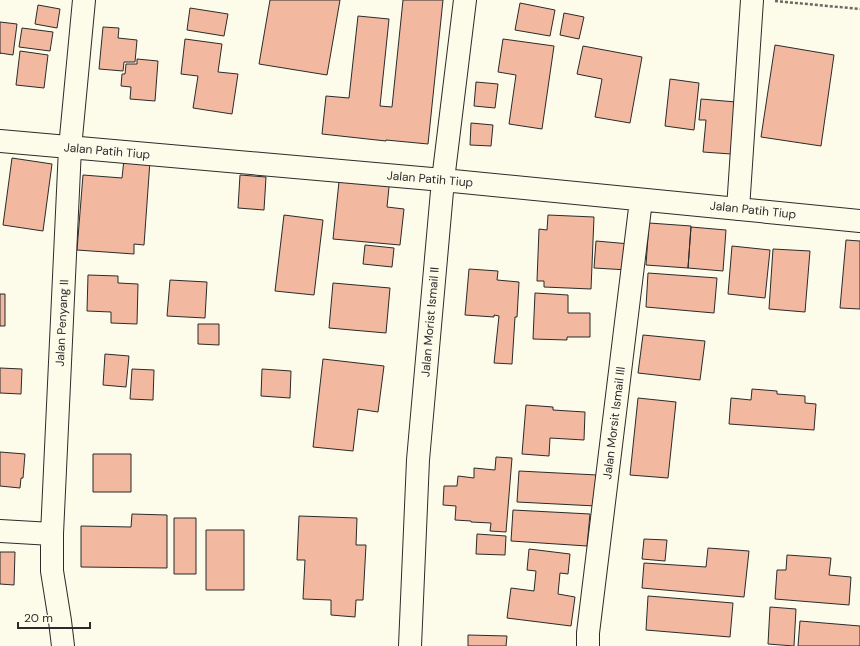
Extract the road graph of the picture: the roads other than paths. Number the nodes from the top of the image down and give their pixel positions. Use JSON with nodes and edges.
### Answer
{"nodes":[{"id":1,"x":84,"y":0,"type":"edge"},
{"id":2,"x":465,"y":0,"type":"edge"},
{"id":3,"x":762,"y":0,"type":"edge"},
{"id":4,"x":0,"y":141,"type":"edge"},
{"id":5,"x":70,"y":148,"type":"junction"},
{"id":6,"x":443,"y":180,"type":"junction"},
{"id":7,"x":641,"y":200,"type":"junction"},
{"id":8,"x":738,"y":209,"type":"junction"},
{"id":9,"x":860,"y":221,"type":"edge"},
{"id":10,"x":0,"y":531,"type":"edge"},
{"id":11,"x":52,"y":534,"type":"junction"},
{"id":12,"x":63,"y":646,"type":"edge"},
{"id":13,"x":410,"y":646,"type":"edge"},
{"id":14,"x":588,"y":646,"type":"edge"}],
"edges":[{"from":1,"to":5,"type":"street","name":"Jalan Penyang II"},
{"from":2,"to":6,"type":"street","name":"Jalan Morist Ismail II"},
{"from":3,"to":8,"type":"street"},
{"from":4,"to":5,"type":"street","name":"Jalan Patih Tiup"},
{"from":5,"to":6,"type":"street","name":"Jalan Patih Tiup"},
{"from":5,"to":11,"type":"street","name":"Jalan Penyang II"},
{"from":6,"to":7,"type":"street","name":"Jalan Patih Tiup"},
{"from":6,"to":13,"type":"street","name":"Jalan Morist Ismail II"},
{"from":7,"to":8,"type":"street","name":"Jalan Patih Tiup"},
{"from":7,"to":14,"type":"street","name":"Jalan Morsit Ismail III"},
{"from":8,"to":9,"type":"street","name":"Jalan Patih Tiup"},
{"from":10,"to":11,"type":"street"},
{"from":11,"to":12,"type":"street","name":"Jalan Penyang II"}]}
